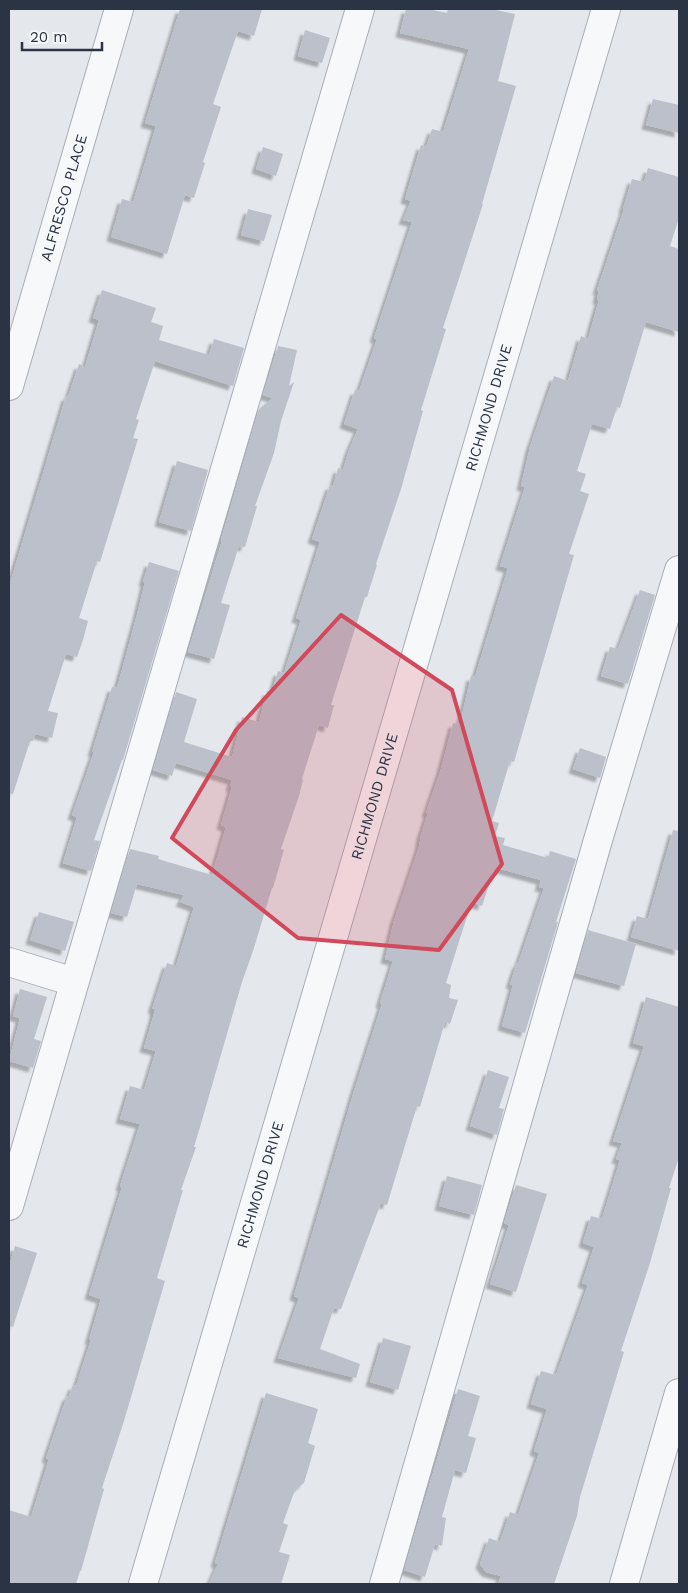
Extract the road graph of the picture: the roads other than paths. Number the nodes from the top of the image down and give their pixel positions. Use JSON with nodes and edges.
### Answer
{"nodes":[{"id":1,"x":119,"y":9,"type":"edge"},
{"id":2,"x":360,"y":9,"type":"edge"},
{"id":3,"x":606,"y":9,"type":"edge"},
{"id":4,"x":9,"y":386,"type":"edge"},
{"id":5,"x":679,"y":570,"type":"edge"},
{"id":6,"x":9,"y":962,"type":"edge"},
{"id":7,"x":74,"y":982,"type":"junction"},
{"id":8,"x":9,"y":1206,"type":"edge"},
{"id":9,"x":679,"y":1393,"type":"edge"},
{"id":10,"x":143,"y":1584,"type":"edge"},
{"id":11,"x":384,"y":1584,"type":"edge"},
{"id":12,"x":624,"y":1584,"type":"edge"}],
"edges":[{"from":1,"to":4,"type":"street","name":"ALFRESCO PLACE"},
{"from":2,"to":7,"type":"street"},
{"from":3,"to":10,"type":"street","name":"RICHMOND DRIVE"},
{"from":5,"to":11,"type":"street"},
{"from":6,"to":7,"type":"street"},
{"from":7,"to":8,"type":"street"},
{"from":9,"to":12,"type":"street"}]}
